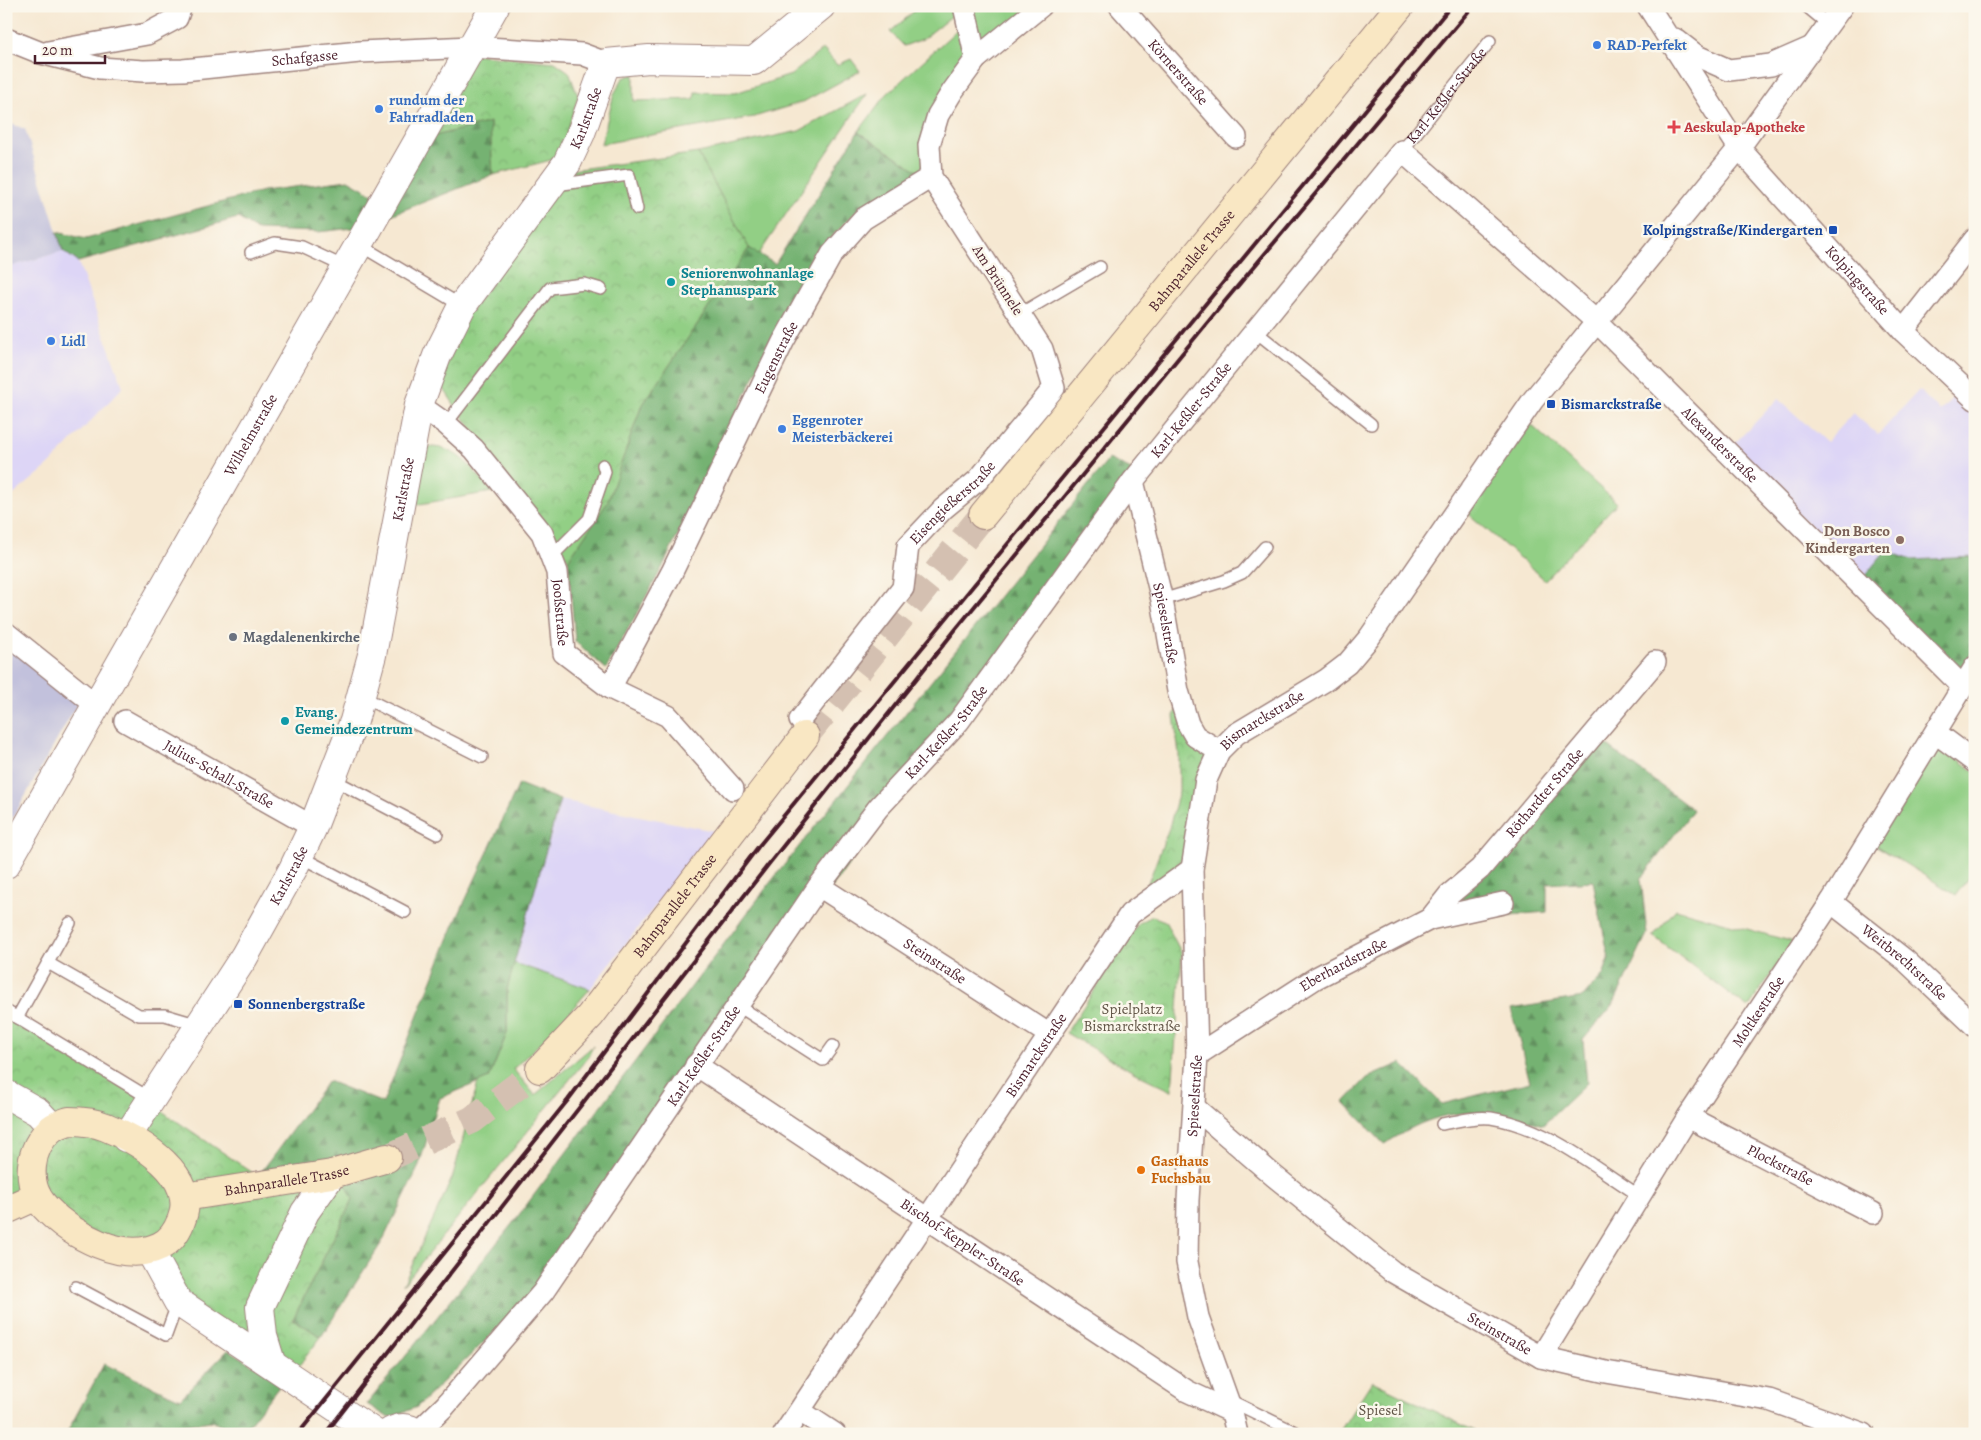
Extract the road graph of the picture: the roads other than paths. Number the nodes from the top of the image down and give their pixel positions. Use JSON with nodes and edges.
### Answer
{"nodes":[{"id":1,"x":180,"y":6,"type":"edge"},
{"id":2,"x":495,"y":6,"type":"edge"},
{"id":3,"x":821,"y":6,"type":"edge"},
{"id":4,"x":964,"y":6,"type":"edge"},
{"id":5,"x":1041,"y":6,"type":"edge"},
{"id":6,"x":1120,"y":6,"type":"edge"},
{"id":7,"x":1400,"y":6,"type":"edge"},
{"id":8,"x":1648,"y":6,"type":"edge"},
{"id":9,"x":1806,"y":6,"type":"edge"},
{"id":10,"x":1842,"y":6,"type":"edge"},
{"id":11,"x":1829,"y":25,"type":"junction"},
{"id":12,"x":1663,"y":30,"type":"junction"},
{"id":13,"x":6,"y":39,"type":"edge"},
{"id":14,"x":1490,"y":41,"type":"dead end"},
{"id":15,"x":471,"y":47,"type":"junction"},
{"id":16,"x":1811,"y":48,"type":"junction"},
{"id":17,"x":41,"y":53,"type":"junction"},
{"id":18,"x":976,"y":58,"type":"junction"},
{"id":19,"x":606,"y":63,"type":"junction"},
{"id":20,"x":1236,"y":137,"type":"dead end"},
{"id":21,"x":1739,"y":148,"type":"junction"},
{"id":22,"x":1402,"y":151,"type":"junction"},
{"id":23,"x":931,"y":177,"type":"junction"},
{"id":24,"x":551,"y":185,"type":"junction"},
{"id":25,"x":637,"y":209,"type":"dead end"},
{"id":26,"x":1975,"y":239,"type":"edge"},
{"id":27,"x":251,"y":252,"type":"dead end"},
{"id":28,"x":352,"y":256,"type":"junction"},
{"id":29,"x":1100,"y":267,"type":"dead end"},
{"id":30,"x":601,"y":289,"type":"dead end"},
{"id":31,"x":462,"y":306,"type":"junction"},
{"id":32,"x":1020,"y":314,"type":"junction"},
{"id":33,"x":1596,"y":321,"type":"junction"},
{"id":34,"x":1903,"y":331,"type":"junction"},
{"id":35,"x":1255,"y":332,"type":"junction"},
{"id":36,"x":1054,"y":388,"type":"joint"},
{"id":37,"x":1975,"y":399,"type":"edge"},
{"id":38,"x":419,"y":405,"type":"junction"},
{"id":39,"x":446,"y":424,"type":"junction"},
{"id":40,"x":1371,"y":424,"type":"dead end"},
{"id":41,"x":604,"y":465,"type":"dead end"},
{"id":42,"x":1133,"y":481,"type":"junction"},
{"id":43,"x":983,"y":515,"type":"tunnel mouth"},
{"id":44,"x":1265,"y":547,"type":"dead end"},
{"id":45,"x":552,"y":556,"type":"junction"},
{"id":46,"x":1162,"y":600,"type":"junction"},
{"id":47,"x":6,"y":633,"type":"edge"},
{"id":48,"x":1655,"y":662,"type":"dead end"},
{"id":49,"x":1975,"y":667,"type":"edge"},
{"id":50,"x":1963,"y":687,"type":"junction"},
{"id":51,"x":610,"y":688,"type":"junction"},
{"id":52,"x":360,"y":696,"type":"junction"},
{"id":53,"x":96,"y":705,"type":"junction"},
{"id":54,"x":125,"y":721,"type":"dead end"},
{"id":55,"x":803,"y":728,"type":"joint"},
{"id":56,"x":1936,"y":733,"type":"junction"},
{"id":57,"x":1219,"y":751,"type":"junction"},
{"id":58,"x":482,"y":757,"type":"dead end"},
{"id":59,"x":1975,"y":762,"type":"edge"},
{"id":60,"x":332,"y":779,"type":"junction"},
{"id":61,"x":733,"y":789,"type":"dead end"},
{"id":62,"x":313,"y":827,"type":"junction"},
{"id":63,"x":438,"y":834,"type":"dead end"},
{"id":64,"x":299,"y":856,"type":"junction"},
{"id":65,"x":6,"y":864,"type":"edge"},
{"id":66,"x":1192,"y":869,"type":"junction"},
{"id":67,"x":819,"y":886,"type":"junction"},
{"id":68,"x":1830,"y":902,"type":"junction"},
{"id":69,"x":1503,"y":903,"type":"dead end"},
{"id":70,"x":405,"y":912,"type":"dead end"},
{"id":71,"x":1430,"y":919,"type":"junction"},
{"id":72,"x":70,"y":923,"type":"dead end"},
{"id":73,"x":48,"y":963,"type":"junction"},
{"id":74,"x":737,"y":1005,"type":"junction"},
{"id":75,"x":6,"y":1011,"type":"edge"},
{"id":76,"x":18,"y":1018,"type":"junction"},
{"id":77,"x":199,"y":1025,"type":"junction"},
{"id":78,"x":1975,"y":1026,"type":"edge"},
{"id":79,"x":1050,"y":1035,"type":"junction"},
{"id":80,"x":833,"y":1046,"type":"dead end"},
{"id":81,"x":1197,"y":1055,"type":"junction"},
{"id":82,"x":696,"y":1065,"type":"junction"},
{"id":83,"x":540,"y":1069,"type":"tunnel mouth"},
{"id":84,"x":6,"y":1094,"type":"edge"},
{"id":85,"x":151,"y":1099,"type":"junction"},
{"id":86,"x":1195,"y":1108,"type":"junction"},
{"id":87,"x":1688,"y":1117,"type":"junction"},
{"id":88,"x":1442,"y":1124,"type":"dead end"},
{"id":89,"x":52,"y":1128,"type":"junction"},
{"id":90,"x":126,"y":1138,"type":"junction"},
{"id":91,"x":387,"y":1158,"type":"tunnel mouth"},
{"id":92,"x":332,"y":1174,"type":"junction"},
{"id":93,"x":37,"y":1196,"type":"junction"},
{"id":94,"x":1640,"y":1196,"type":"junction"},
{"id":95,"x":184,"y":1197,"type":"junction"},
{"id":96,"x":6,"y":1210,"type":"edge"},
{"id":97,"x":1873,"y":1213,"type":"dead end"},
{"id":98,"x":928,"y":1219,"type":"junction"},
{"id":99,"x":150,"y":1251,"type":"junction"},
{"id":100,"x":76,"y":1287,"type":"dead end"},
{"id":101,"x":178,"y":1302,"type":"junction"},
{"id":102,"x":1541,"y":1357,"type":"junction"},
{"id":103,"x":271,"y":1362,"type":"junction"},
{"id":104,"x":1229,"y":1405,"type":"junction"},
{"id":105,"x":800,"y":1411,"type":"junction"},
{"id":106,"x":418,"y":1433,"type":"edge"},
{"id":107,"x":376,"y":1434,"type":"edge"},
{"id":108,"x":387,"y":1434,"type":"edge"},
{"id":109,"x":784,"y":1434,"type":"edge"},
{"id":110,"x":835,"y":1434,"type":"edge"},
{"id":111,"x":1237,"y":1434,"type":"edge"},
{"id":112,"x":1299,"y":1434,"type":"edge"},
{"id":113,"x":1864,"y":1434,"type":"edge"}],
"edges":[{"from":1,"to":17,"type":"street"},
{"from":2,"to":15,"type":"street","name":"Wilhelmstraße"},
{"from":3,"to":19,"type":"street"},
{"from":4,"to":18,"type":"street"},
{"from":5,"to":18,"type":"street"},
{"from":6,"to":20,"type":"street","name":"Körnerstraße"},
{"from":7,"to":43,"type":"main road","name":"Bahnparallele Trasse"},
{"from":8,"to":12,"type":"street","name":"Kolpingstraße"},
{"from":9,"to":11,"type":"lane"},
{"from":10,"to":11,"type":"street","name":"Bismarckstraße"},
{"from":11,"to":16,"type":"street","name":"Bismarckstraße"},
{"from":12,"to":16,"type":"street","name":"Bismarckstraße"},
{"from":12,"to":21,"type":"street","name":"Kolpingstraße"},
{"from":13,"to":17,"type":"street","name":"Schafgasse"},
{"from":14,"to":22,"type":"lane","name":"Karl-Keßler-Straße"},
{"from":15,"to":17,"type":"street","name":"Schafgasse"},
{"from":15,"to":19,"type":"street","name":"Schafgasse"},
{"from":15,"to":28,"type":"street","name":"Wilhelmstraße"},
{"from":16,"to":21,"type":"street","name":"Bismarckstraße"},
{"from":18,"to":23,"type":"street"},
{"from":19,"to":24,"type":"street","name":"Karlstraße"},
{"from":21,"to":33,"type":"street","name":"Bismarckstraße"},
{"from":21,"to":34,"type":"street","name":"Kolpingstraße"},
{"from":22,"to":33,"type":"street","name":"Alexanderstraße"},
{"from":22,"to":35,"type":"street","name":"Karl-Keßler-Straße"},
{"from":23,"to":32,"type":"street","name":"Am Brünnele"},
{"from":23,"to":51,"type":"street","name":"Eugenstraße"},
{"from":24,"to":25,"type":"lane"},
{"from":24,"to":31,"type":"street","name":"Karlstraße"},
{"from":26,"to":34,"type":"street"},
{"from":27,"to":28,"type":"lane"},
{"from":28,"to":31,"type":"lane"},
{"from":28,"to":53,"type":"street","name":"Wilhelmstraße"},
{"from":29,"to":32,"type":"lane"},
{"from":30,"to":39,"type":"lane"},
{"from":31,"to":38,"type":"street","name":"Karlstraße"},
{"from":32,"to":36,"type":"street","name":"Am Brünnele"},
{"from":33,"to":50,"type":"street","name":"Alexanderstraße"},
{"from":33,"to":57,"type":"street","name":"Bismarckstraße"},
{"from":34,"to":37,"type":"street","name":"Kolpingstraße"},
{"from":35,"to":40,"type":"lane"},
{"from":35,"to":42,"type":"street","name":"Karl-Keßler-Straße"},
{"from":36,"to":55,"type":"street","name":"Eisengießerstraße"},
{"from":38,"to":39,"type":"street","name":"Jooßstraße"},
{"from":38,"to":52,"type":"street","name":"Karlstraße"},
{"from":39,"to":45,"type":"street","name":"Jooßstraße"},
{"from":41,"to":45,"type":"lane"},
{"from":42,"to":46,"type":"street","name":"Spieselstraße"},
{"from":42,"to":67,"type":"street","name":"Karl-Keßler-Straße"},
{"from":44,"to":46,"type":"lane"},
{"from":45,"to":51,"type":"street","name":"Jooßstraße"},
{"from":46,"to":57,"type":"street","name":"Spieselstraße"},
{"from":47,"to":53,"type":"street"},
{"from":48,"to":71,"type":"street","name":"Röthardter Straße"},
{"from":49,"to":50,"type":"street","name":"Moltkestraße"},
{"from":50,"to":56,"type":"street","name":"Moltkestraße"},
{"from":51,"to":61,"type":"street","name":"Jooßstraße"},
{"from":52,"to":58,"type":"lane"},
{"from":52,"to":60,"type":"street","name":"Karlstraße"},
{"from":53,"to":65,"type":"street","name":"Wilhelmstraße"},
{"from":54,"to":62,"type":"street","name":"Julius-Schall-Straße"},
{"from":55,"to":83,"type":"main road","name":"Bahnparallele Trasse"},
{"from":56,"to":59,"type":"street"},
{"from":56,"to":68,"type":"street","name":"Moltkestraße"},
{"from":57,"to":66,"type":"street","name":"Bismarckstraße"},
{"from":60,"to":62,"type":"street","name":"Karlstraße"},
{"from":60,"to":63,"type":"lane"},
{"from":62,"to":64,"type":"street","name":"Karlstraße"},
{"from":64,"to":70,"type":"lane"},
{"from":64,"to":77,"type":"street","name":"Karlstraße"},
{"from":66,"to":79,"type":"street","name":"Bismarckstraße"},
{"from":66,"to":81,"type":"street","name":"Spieselstraße"},
{"from":67,"to":74,"type":"street","name":"Karl-Keßler-Straße"},
{"from":67,"to":79,"type":"street","name":"Steinstraße"},
{"from":68,"to":78,"type":"street","name":"Weitbrechtstraße"},
{"from":68,"to":87,"type":"street","name":"Moltkestraße"},
{"from":69,"to":71,"type":"street","name":"Eberhardstraße"},
{"from":71,"to":81,"type":"street","name":"Eberhardstraße"},
{"from":72,"to":73,"type":"lane"},
{"from":73,"to":76,"type":"lane"},
{"from":73,"to":77,"type":"lane"},
{"from":74,"to":80,"type":"lane"},
{"from":74,"to":82,"type":"street","name":"Karl-Keßler-Straße"},
{"from":75,"to":76,"type":"lane"},
{"from":76,"to":85,"type":"lane"},
{"from":77,"to":85,"type":"street","name":"Karlstraße"},
{"from":79,"to":98,"type":"street","name":"Bismarckstraße"},
{"from":81,"to":86,"type":"street","name":"Spieselstraße"},
{"from":82,"to":98,"type":"street","name":"Bischof-Keppler-Straße"},
{"from":82,"to":106,"type":"street","name":"Karl-Keßler-Straße"},
{"from":84,"to":89,"type":"street"},
{"from":85,"to":90,"type":"street","name":"Karlstraße"},
{"from":86,"to":102,"type":"street","name":"Steinstraße"},
{"from":86,"to":104,"type":"street","name":"Spieselstraße"},
{"from":87,"to":94,"type":"street","name":"Moltkestraße"},
{"from":87,"to":97,"type":"street","name":"Plockstraße"},
{"from":88,"to":94,"type":"lane"},
{"from":89,"to":90,"type":"main road"},
{"from":89,"to":93,"type":"main road"},
{"from":90,"to":95,"type":"main road"},
{"from":91,"to":92,"type":"main road","name":"Bahnparallele Trasse"},
{"from":92,"to":95,"type":"main road","name":"Bahnparallele Trasse"},
{"from":92,"to":103,"type":"street"},
{"from":93,"to":96,"type":"main road"},
{"from":93,"to":99,"type":"main road"},
{"from":94,"to":102,"type":"street","name":"Moltkestraße"},
{"from":95,"to":99,"type":"main road"},
{"from":98,"to":104,"type":"street","name":"Bischof-Keppler-Straße"},
{"from":98,"to":105,"type":"street","name":"Bismarckstraße"},
{"from":99,"to":101,"type":"street"},
{"from":100,"to":101,"type":"lane"},
{"from":101,"to":103,"type":"street"},
{"from":102,"to":113,"type":"street","name":"Steinstraße"},
{"from":103,"to":107,"type":"street"},
{"from":104,"to":111,"type":"street","name":"Spieselstraße"},
{"from":104,"to":112,"type":"lane"},
{"from":105,"to":109,"type":"street","name":"Bismarckstraße"},
{"from":105,"to":110,"type":"street"},
{"from":106,"to":108,"type":"street"}]}
